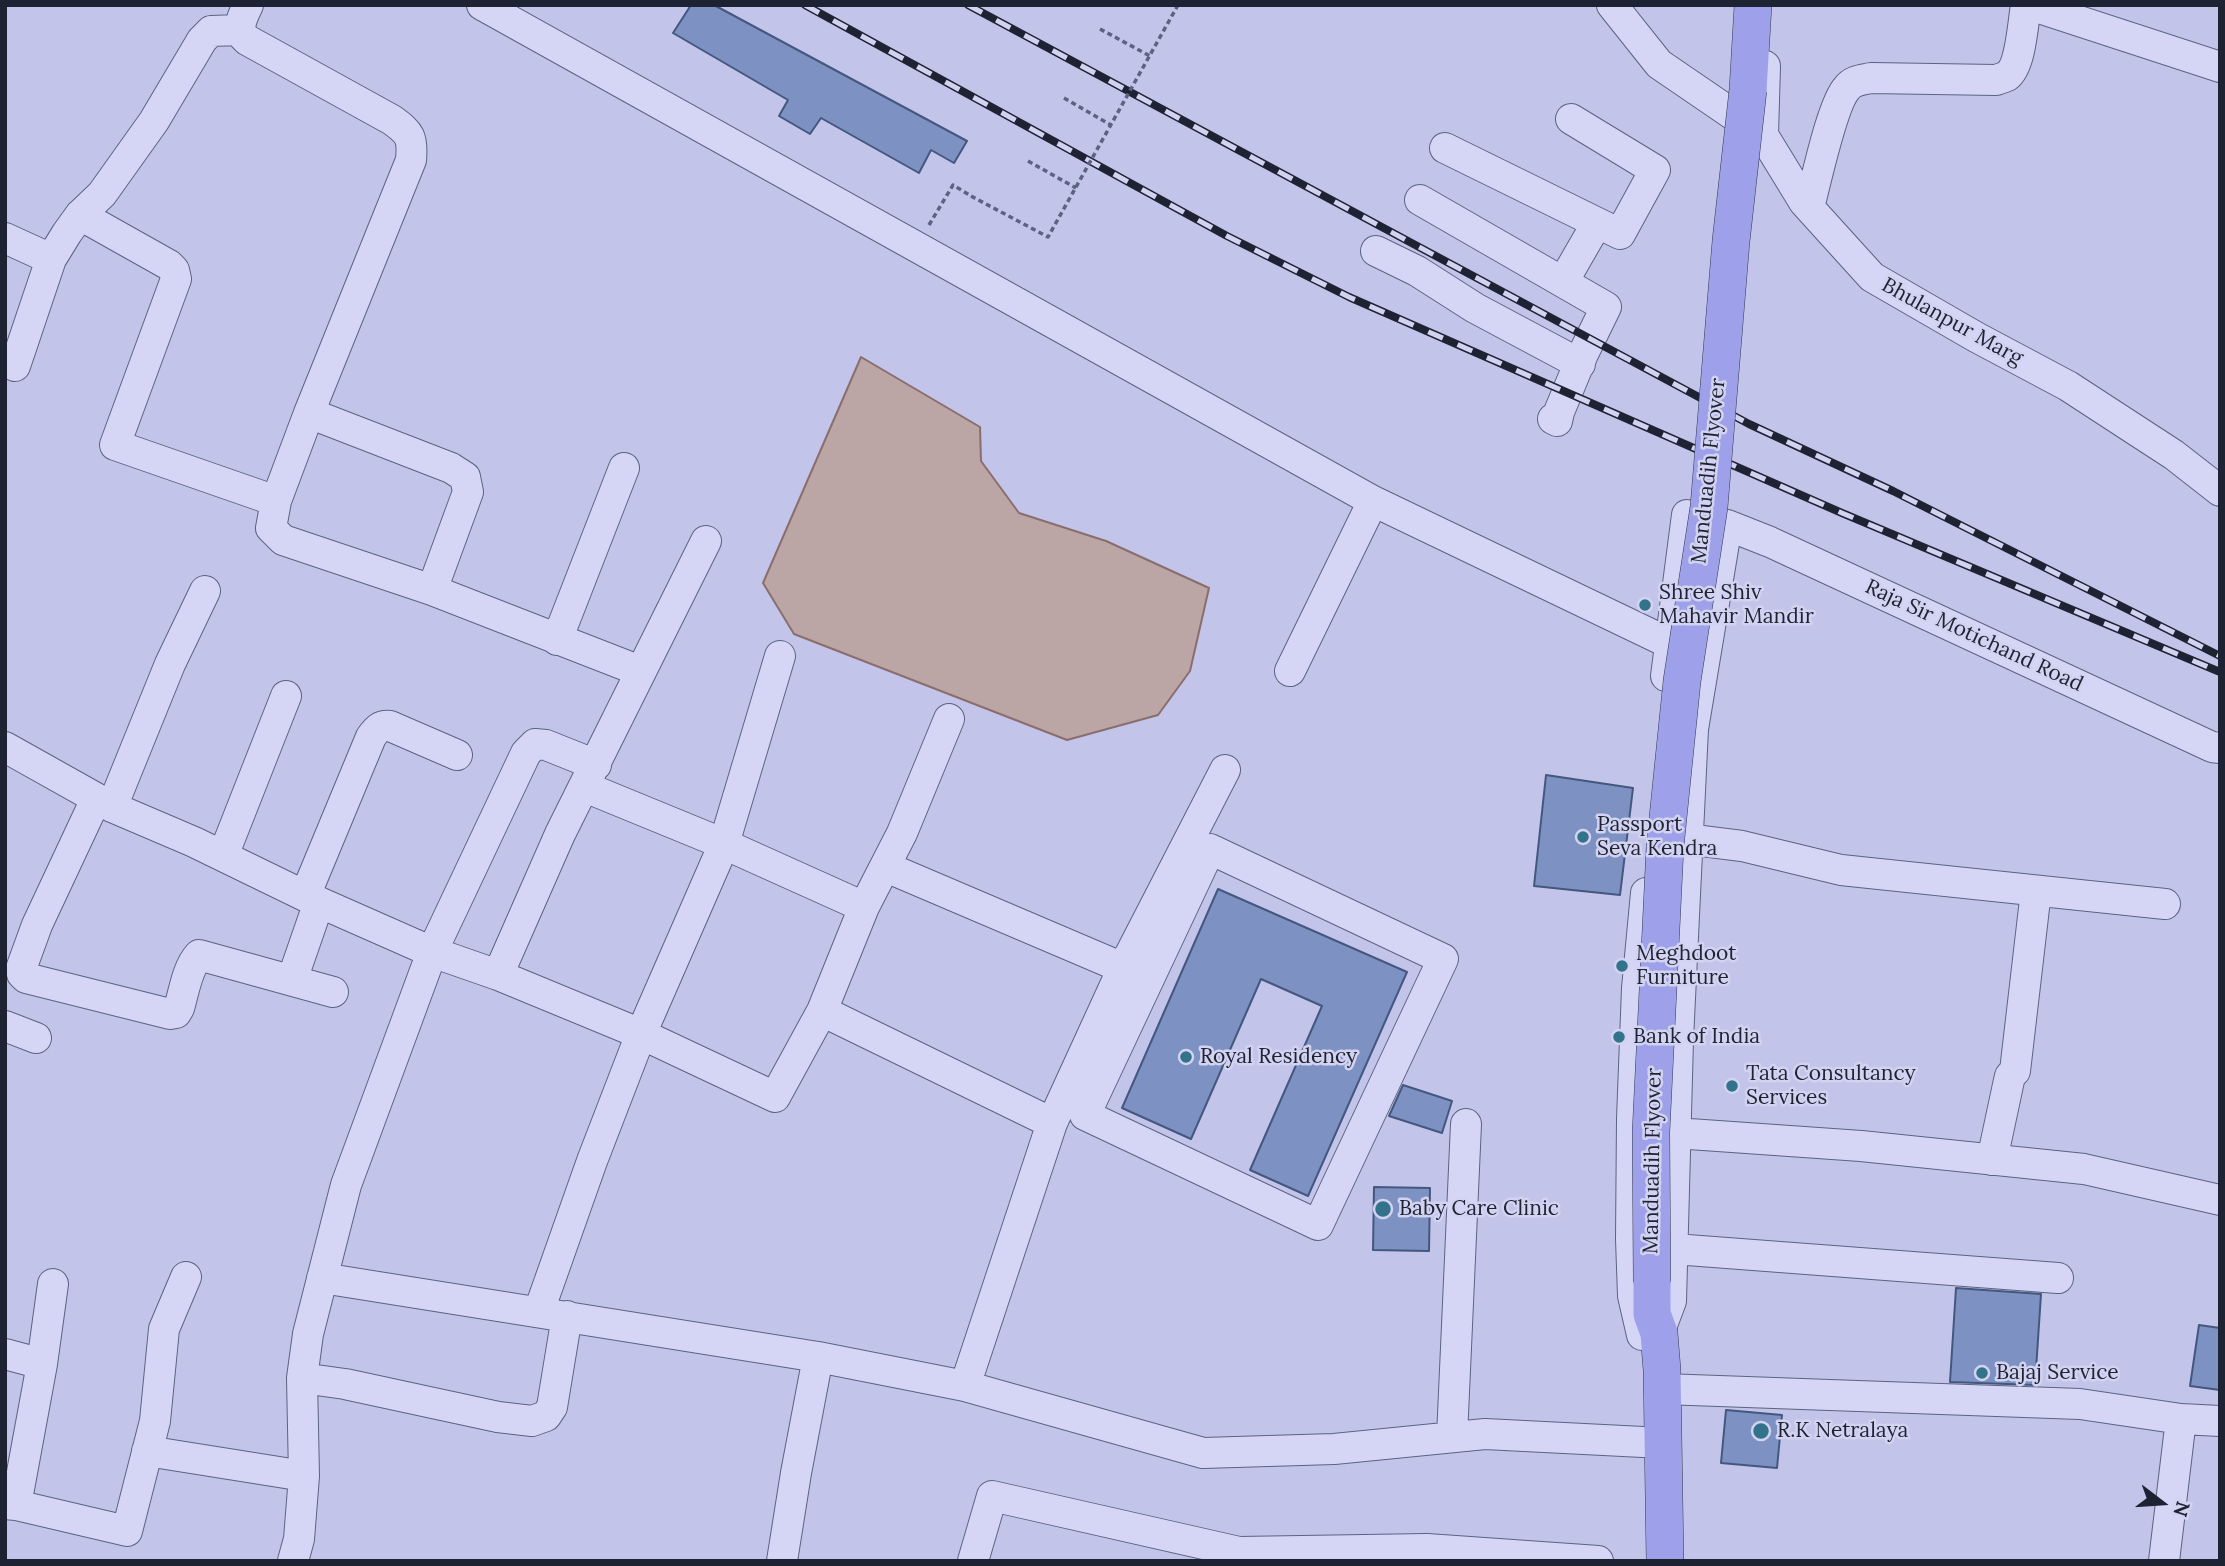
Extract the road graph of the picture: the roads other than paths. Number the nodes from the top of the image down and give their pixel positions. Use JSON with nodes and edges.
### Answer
{"nodes":[{"id":1,"x":482,"y":5,"type":"edge"},
{"id":2,"x":1612,"y":5,"type":"edge"},
{"id":3,"x":1753,"y":5,"type":"edge"},
{"id":4,"x":1770,"y":5,"type":"edge"},
{"id":5,"x":2028,"y":5,"type":"edge"},
{"id":6,"x":244,"y":18,"type":"edge"},
{"id":7,"x":2220,"y":67,"type":"edge"},
{"id":8,"x":1571,"y":119,"type":"dead end"},
{"id":9,"x":1763,"y":135,"type":"junction"},
{"id":10,"x":1445,"y":148,"type":"dead end"},
{"id":11,"x":1420,"y":200,"type":"dead end"},
{"id":12,"x":1809,"y":207,"type":"junction"},
{"id":13,"x":80,"y":215,"type":"junction"},
{"id":14,"x":1597,"y":223,"type":"junction"},
{"id":15,"x":5,"y":239,"type":"edge"},
{"id":16,"x":1376,"y":251,"type":"dead end"},
{"id":17,"x":51,"y":260,"type":"junction"},
{"id":18,"x":1563,"y":282,"type":"junction"},
{"id":19,"x":1580,"y":363,"type":"junction"},
{"id":20,"x":15,"y":366,"type":"dead end"},
{"id":21,"x":309,"y":413,"type":"junction"},
{"id":22,"x":1553,"y":419,"type":"dead end"},
{"id":23,"x":624,"y":468,"type":"dead end"},
{"id":24,"x":2220,"y":491,"type":"edge"},
{"id":25,"x":276,"y":501,"type":"junction"},
{"id":26,"x":1373,"y":501,"type":"junction"},
{"id":27,"x":1727,"y":525,"type":"junction"},
{"id":28,"x":706,"y":541,"type":"dead end"},
{"id":29,"x":432,"y":590,"type":"junction"},
{"id":30,"x":205,"y":591,"type":"dead end"},
{"id":31,"x":557,"y":640,"type":"junction"},
{"id":32,"x":1670,"y":643,"type":"junction"},
{"id":33,"x":780,"y":656,"type":"dead end"},
{"id":34,"x":1705,"y":657,"type":"junction"},
{"id":35,"x":640,"y":671,"type":"junction"},
{"id":36,"x":1290,"y":671,"type":"dead end"},
{"id":37,"x":286,"y":696,"type":"dead end"},
{"id":38,"x":949,"y":719,"type":"dead end"},
{"id":39,"x":5,"y":747,"type":"edge"},
{"id":40,"x":2220,"y":748,"type":"edge"},
{"id":41,"x":457,"y":755,"type":"dead end"},
{"id":42,"x":1225,"y":770,"type":"dead end"},
{"id":43,"x":590,"y":776,"type":"junction"},
{"id":44,"x":104,"y":803,"type":"junction"},
{"id":45,"x":1686,"y":839,"type":"junction"},
{"id":46,"x":724,"y":844,"type":"junction"},
{"id":47,"x":223,"y":856,"type":"junction"},
{"id":48,"x":886,"y":867,"type":"junction"},
{"id":49,"x":2036,"y":891,"type":"junction"},
{"id":50,"x":312,"y":899,"type":"junction"},
{"id":51,"x":2165,"y":904,"type":"dead end"},
{"id":52,"x":864,"y":907,"type":"junction"},
{"id":53,"x":432,"y":953,"type":"junction"},
{"id":54,"x":1135,"y":963,"type":"junction"},
{"id":55,"x":498,"y":975,"type":"junction"},
{"id":56,"x":292,"y":980,"type":"junction"},
{"id":57,"x":333,"y":992,"type":"dead end"},
{"id":58,"x":822,"y":1011,"type":"junction"},
{"id":59,"x":5,"y":1026,"type":"edge"},
{"id":60,"x":641,"y":1034,"type":"junction"},
{"id":61,"x":36,"y":1038,"type":"dead end"},
{"id":62,"x":1052,"y":1123,"type":"junction"},
{"id":63,"x":1466,"y":1124,"type":"dead end"},
{"id":64,"x":1675,"y":1133,"type":"junction"},
{"id":65,"x":1992,"y":1160,"type":"junction"},
{"id":66,"x":2220,"y":1200,"type":"edge"},
{"id":67,"x":1674,"y":1249,"type":"junction"},
{"id":68,"x":186,"y":1277,"type":"dead end"},
{"id":69,"x":322,"y":1278,"type":"junction"},
{"id":70,"x":2058,"y":1279,"type":"dead end"},
{"id":71,"x":53,"y":1284,"type":"dead end"},
{"id":72,"x":553,"y":1313,"type":"junction"},
{"id":73,"x":1652,"y":1317,"type":"junction"},
{"id":74,"x":5,"y":1354,"type":"edge"},
{"id":75,"x":818,"y":1357,"type":"junction"},
{"id":76,"x":42,"y":1364,"type":"junction"},
{"id":77,"x":302,"y":1377,"type":"junction"},
{"id":78,"x":965,"y":1386,"type":"junction"},
{"id":79,"x":1663,"y":1389,"type":"junction"},
{"id":80,"x":2181,"y":1419,"type":"junction"},
{"id":81,"x":2220,"y":1421,"type":"edge"},
{"id":82,"x":1452,"y":1437,"type":"junction"},
{"id":83,"x":1643,"y":1442,"type":"junction"},
{"id":84,"x":147,"y":1451,"type":"junction"},
{"id":85,"x":304,"y":1476,"type":"junction"},
{"id":86,"x":11,"y":1505,"type":"edge"},
{"id":87,"x":293,"y":1561,"type":"edge"},
{"id":88,"x":782,"y":1561,"type":"edge"},
{"id":89,"x":973,"y":1561,"type":"edge"},
{"id":90,"x":1598,"y":1561,"type":"edge"},
{"id":91,"x":1644,"y":1561,"type":"edge"},
{"id":92,"x":1665,"y":1561,"type":"edge"},
{"id":93,"x":2164,"y":1561,"type":"edge"}],
"edges":[{"from":1,"to":26,"type":"street"},
{"from":2,"to":9,"type":"street"},
{"from":3,"to":73,"type":"main road","name":"Manduadih Flyover","bridge":true},
{"from":4,"to":9,"type":"street"},
{"from":5,"to":7,"type":"street"},
{"from":5,"to":12,"type":"street"},
{"from":6,"to":13,"type":"street"},
{"from":6,"to":21,"type":"street"},
{"from":8,"to":14,"type":"street"},
{"from":9,"to":12,"type":"street","name":"Bhulanpur Marg"},
{"from":10,"to":14,"type":"street"},
{"from":11,"to":18,"type":"street"},
{"from":12,"to":24,"type":"street","name":"Bhulanpur Marg"},
{"from":13,"to":17,"type":"street"},
{"from":13,"to":25,"type":"street"},
{"from":14,"to":18,"type":"street"},
{"from":15,"to":17,"type":"street"},
{"from":16,"to":19,"type":"street"},
{"from":17,"to":20,"type":"street"},
{"from":18,"to":19,"type":"street"},
{"from":19,"to":22,"type":"street"},
{"from":21,"to":25,"type":"street"},
{"from":21,"to":29,"type":"street"},
{"from":23,"to":31,"type":"street"},
{"from":25,"to":29,"type":"street"},
{"from":26,"to":32,"type":"street"},
{"from":26,"to":36,"type":"street"},
{"from":27,"to":32,"type":"street","name":"Raja Sir Motichand Road"},
{"from":27,"to":34,"type":"street"},
{"from":27,"to":40,"type":"street","name":"Raja Sir Motichand Road"},
{"from":28,"to":35,"type":"street"},
{"from":29,"to":31,"type":"street"},
{"from":30,"to":44,"type":"street"},
{"from":31,"to":35,"type":"street"},
{"from":32,"to":34,"type":"street"},
{"from":32,"to":73,"type":"street"},
{"from":33,"to":46,"type":"street"},
{"from":34,"to":45,"type":"street"},
{"from":35,"to":43,"type":"street"},
{"from":37,"to":47,"type":"street"},
{"from":38,"to":48,"type":"street"},
{"from":39,"to":44,"type":"street"},
{"from":41,"to":50,"type":"street"},
{"from":42,"to":54,"type":"street"},
{"from":43,"to":46,"type":"street"},
{"from":43,"to":53,"type":"street"},
{"from":43,"to":55,"type":"street"},
{"from":44,"to":47,"type":"street"},
{"from":44,"to":56,"type":"street"},
{"from":45,"to":49,"type":"street"},
{"from":45,"to":64,"type":"street"},
{"from":46,"to":52,"type":"street"},
{"from":46,"to":60,"type":"street"},
{"from":47,"to":50,"type":"street"},
{"from":48,"to":52,"type":"street"},
{"from":48,"to":54,"type":"street"},
{"from":49,"to":51,"type":"street"},
{"from":49,"to":65,"type":"street"},
{"from":50,"to":53,"type":"street"},
{"from":50,"to":56,"type":"street"},
{"from":52,"to":58,"type":"street"},
{"from":53,"to":55,"type":"street"},
{"from":53,"to":69,"type":"street"},
{"from":54,"to":54,"type":"street"},
{"from":54,"to":62,"type":"street"},
{"from":55,"to":60,"type":"street"},
{"from":56,"to":57,"type":"street"},
{"from":58,"to":60,"type":"street"},
{"from":58,"to":62,"type":"street"},
{"from":59,"to":61,"type":"street"},
{"from":60,"to":72,"type":"street"},
{"from":62,"to":78,"type":"street"},
{"from":63,"to":82,"type":"street"},
{"from":64,"to":65,"type":"street"},
{"from":64,"to":67,"type":"street"},
{"from":65,"to":66,"type":"street"},
{"from":67,"to":70,"type":"street"},
{"from":67,"to":73,"type":"street"},
{"from":68,"to":84,"type":"street"},
{"from":69,"to":72,"type":"street"},
{"from":69,"to":77,"type":"street"},
{"from":71,"to":76,"type":"street"},
{"from":72,"to":75,"type":"street"},
{"from":72,"to":77,"type":"street"},
{"from":73,"to":79,"type":"main road"},
{"from":73,"to":83,"type":"main road"},
{"from":74,"to":76,"type":"street"},
{"from":75,"to":78,"type":"street"},
{"from":75,"to":88,"type":"street"},
{"from":76,"to":86,"type":"street"},
{"from":77,"to":85,"type":"street"},
{"from":78,"to":82,"type":"street"},
{"from":79,"to":80,"type":"street"},
{"from":79,"to":92,"type":"main road"},
{"from":80,"to":81,"type":"street"},
{"from":80,"to":93,"type":"street"},
{"from":82,"to":83,"type":"street"},
{"from":83,"to":91,"type":"main road"},
{"from":84,"to":85,"type":"street"},
{"from":84,"to":86,"type":"street"},
{"from":85,"to":87,"type":"street"},
{"from":89,"to":90,"type":"street"}]}
